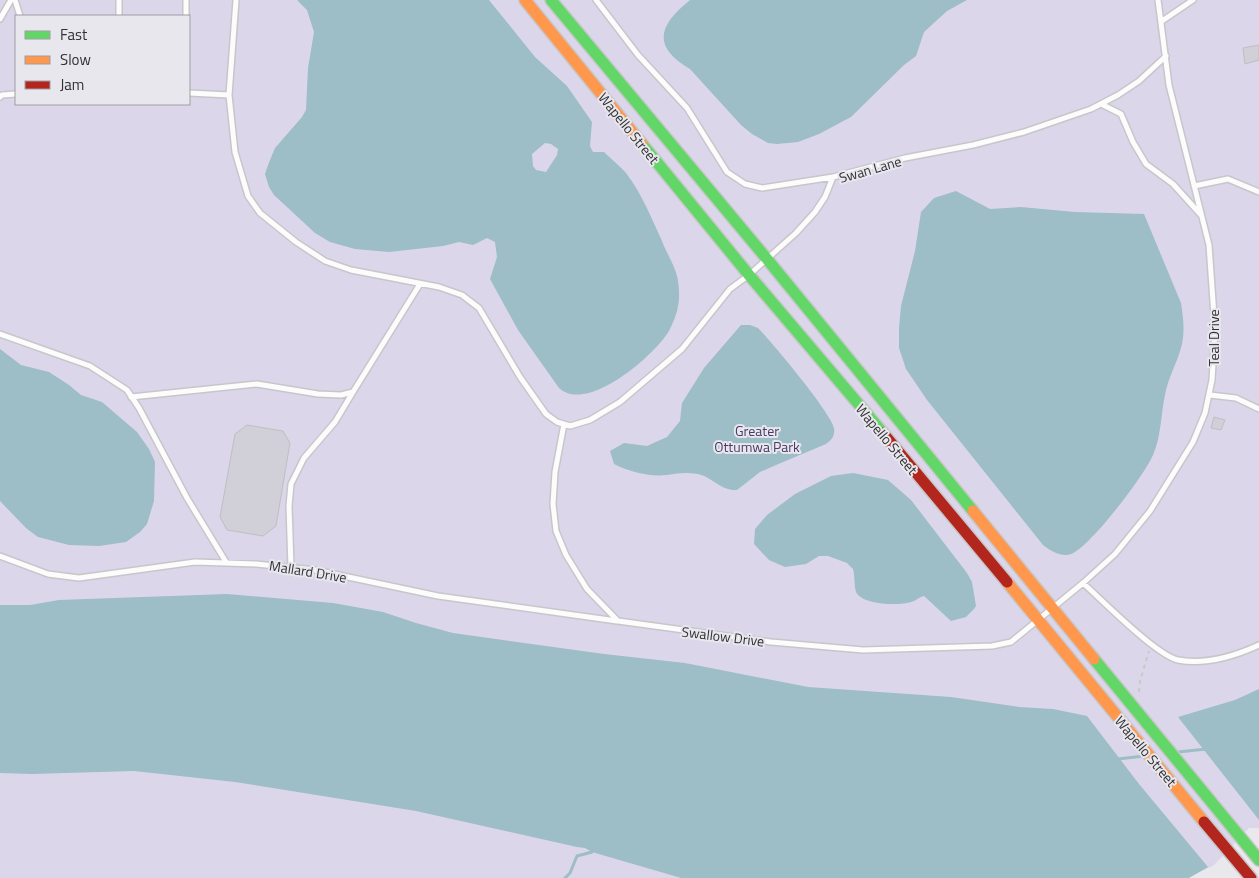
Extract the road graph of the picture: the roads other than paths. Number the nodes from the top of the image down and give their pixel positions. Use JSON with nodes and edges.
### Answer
{"nodes":[{"id":1,"x":11,"y":0,"type":"edge"},
{"id":2,"x":15,"y":0,"type":"edge"},
{"id":3,"x":119,"y":0,"type":"edge"},
{"id":4,"x":186,"y":0,"type":"edge"},
{"id":5,"x":236,"y":0,"type":"edge"},
{"id":6,"x":525,"y":0,"type":"edge"},
{"id":7,"x":551,"y":0,"type":"edge"},
{"id":8,"x":596,"y":0,"type":"edge"},
{"id":9,"x":1158,"y":0,"type":"edge"},
{"id":10,"x":1193,"y":0,"type":"edge"},
{"id":11,"x":20,"y":15,"type":"edge"},
{"id":12,"x":119,"y":15,"type":"edge"},
{"id":13,"x":186,"y":15,"type":"edge"},
{"id":14,"x":0,"y":19,"type":"edge"},
{"id":15,"x":1162,"y":21,"type":"junction"},
{"id":16,"x":1166,"y":56,"type":"junction"},
{"id":17,"x":190,"y":93,"type":"edge"},
{"id":18,"x":15,"y":94,"type":"edge"},
{"id":19,"x":230,"y":95,"type":"junction"},
{"id":20,"x":0,"y":97,"type":"edge"},
{"id":21,"x":1101,"y":104,"type":"junction"},
{"id":22,"x":833,"y":177,"type":"junction"},
{"id":23,"x":1194,"y":186,"type":"junction"},
{"id":24,"x":1259,"y":192,"type":"edge"},
{"id":25,"x":1201,"y":216,"type":"junction"},
{"id":26,"x":767,"y":259,"type":"junction"},
{"id":27,"x":749,"y":275,"type":"junction"},
{"id":28,"x":420,"y":284,"type":"junction"},
{"id":29,"x":0,"y":334,"type":"edge"},
{"id":30,"x":353,"y":392,"type":"junction"},
{"id":31,"x":1210,"y":394,"type":"junction"},
{"id":32,"x":131,"y":397,"type":"junction"},
{"id":33,"x":1259,"y":408,"type":"edge"},
{"id":34,"x":564,"y":424,"type":"junction"},
{"id":35,"x":0,"y":556,"type":"edge"},
{"id":36,"x":226,"y":562,"type":"junction"},
{"id":37,"x":291,"y":567,"type":"junction"},
{"id":38,"x":1083,"y":583,"type":"junction"},
{"id":39,"x":1053,"y":607,"type":"junction"},
{"id":40,"x":1039,"y":619,"type":"junction"},
{"id":41,"x":618,"y":621,"type":"junction"},
{"id":42,"x":1259,"y":644,"type":"edge"},
{"id":43,"x":1259,"y":860,"type":"edge"},
{"id":44,"x":1250,"y":878,"type":"edge"}],
"edges":[{"from":1,"to":14,"type":"lane"},
{"from":2,"to":11,"type":"lane"},
{"from":3,"to":12,"type":"lane"},
{"from":4,"to":13,"type":"lane"},
{"from":5,"to":19,"type":"lane"},
{"from":6,"to":27,"type":"main road","name":"Wapello Street"},
{"from":7,"to":26,"type":"main road","name":"Wapello Street"},
{"from":8,"to":22,"type":"lane"},
{"from":9,"to":15,"type":"lane","name":"Teal Drive"},
{"from":10,"to":15,"type":"lane"},
{"from":15,"to":16,"type":"lane","name":"Teal Drive"},
{"from":16,"to":21,"type":"lane","name":"Swan Lane"},
{"from":16,"to":23,"type":"lane","name":"Teal Drive"},
{"from":17,"to":19,"type":"lane"},
{"from":18,"to":20,"type":"lane"},
{"from":19,"to":28,"type":"lane"},
{"from":21,"to":22,"type":"lane","name":"Swan Lane"},
{"from":21,"to":25,"type":"lane"},
{"from":22,"to":26,"type":"lane","name":"Swan Lane"},
{"from":23,"to":24,"type":"lane"},
{"from":23,"to":25,"type":"lane","name":"Teal Drive"},
{"from":25,"to":31,"type":"lane","name":"Teal Drive"},
{"from":26,"to":27,"type":"lane","name":"Swan Lane"},
{"from":26,"to":39,"type":"main road","name":"Wapello Street"},
{"from":27,"to":34,"type":"lane","name":"Swan Lane"},
{"from":27,"to":40,"type":"main road","name":"Wapello Street"},
{"from":28,"to":30,"type":"lane"},
{"from":28,"to":34,"type":"lane"},
{"from":29,"to":32,"type":"lane"},
{"from":30,"to":32,"type":"lane"},
{"from":30,"to":37,"type":"lane"},
{"from":31,"to":33,"type":"lane"},
{"from":31,"to":38,"type":"lane","name":"Teal Drive"},
{"from":32,"to":36,"type":"lane"},
{"from":34,"to":41,"type":"lane"},
{"from":35,"to":36,"type":"lane","name":"Mallard Drive"},
{"from":36,"to":37,"type":"lane","name":"Mallard Drive"},
{"from":37,"to":41,"type":"lane","name":"Mallard Drive"},
{"from":38,"to":39,"type":"lane","name":"Teal Drive"},
{"from":38,"to":42,"type":"lane"},
{"from":39,"to":40,"type":"lane","name":"Teal Drive"},
{"from":39,"to":43,"type":"main road","name":"Wapello Street"},
{"from":40,"to":41,"type":"lane","name":"Swallow Drive"},
{"from":40,"to":44,"type":"main road","name":"Wapello Street"}]}
